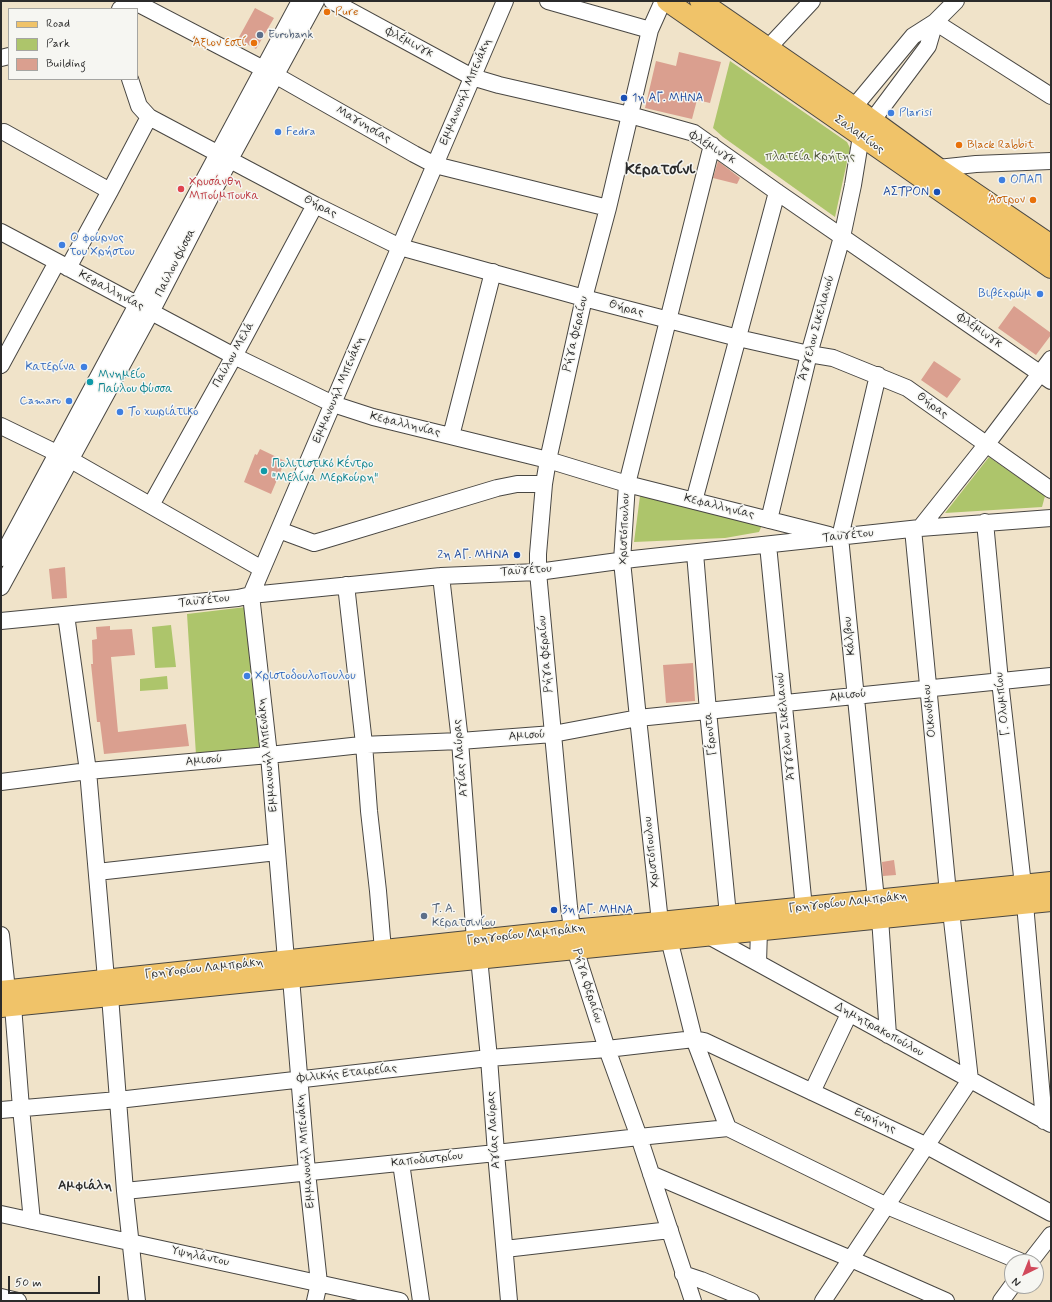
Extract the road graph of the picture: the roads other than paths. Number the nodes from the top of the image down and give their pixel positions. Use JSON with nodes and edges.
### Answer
{"nodes":[{"id":1,"x":134,"y":1,"type":"edge"},
{"id":2,"x":300,"y":1,"type":"edge"},
{"id":3,"x":316,"y":1,"type":"edge"},
{"id":4,"x":332,"y":1,"type":"edge"},
{"id":5,"x":505,"y":1,"type":"edge"},
{"id":6,"x":548,"y":1,"type":"edge"},
{"id":7,"x":663,"y":1,"type":"edge"},
{"id":8,"x":667,"y":1,"type":"edge"},
{"id":9,"x":812,"y":1,"type":"edge"},
{"id":10,"x":956,"y":1,"type":"edge"},
{"id":11,"x":702,"y":2,"type":"edge"},
{"id":12,"x":122,"y":8,"type":"edge"},
{"id":13,"x":936,"y":22,"type":"junction"},
{"id":14,"x":650,"y":30,"type":"junction"},
{"id":15,"x":768,"y":48,"type":"junction"},
{"id":16,"x":270,"y":72,"type":"junction"},
{"id":17,"x":472,"y":77,"type":"junction"},
{"id":18,"x":130,"y":80,"type":"edge"},
{"id":19,"x":1051,"y":96,"type":"edge"},
{"id":20,"x":854,"y":107,"type":"junction"},
{"id":21,"x":630,"y":115,"type":"junction"},
{"id":22,"x":149,"y":117,"type":"junction"},
{"id":23,"x":872,"y":119,"type":"junction"},
{"id":24,"x":2,"y":131,"type":"edge"},
{"id":25,"x":861,"y":136,"type":"junction"},
{"id":26,"x":712,"y":145,"type":"junction"},
{"id":27,"x":224,"y":156,"type":"junction"},
{"id":28,"x":1051,"y":161,"type":"edge"},
{"id":29,"x":435,"y":165,"type":"junction"},
{"id":30,"x":938,"y":168,"type":"junction"},
{"id":31,"x":110,"y":191,"type":"junction"},
{"id":32,"x":777,"y":192,"type":"junction"},
{"id":33,"x":315,"y":205,"type":"junction"},
{"id":34,"x":608,"y":208,"type":"junction"},
{"id":35,"x":1,"y":232,"type":"edge"},
{"id":36,"x":842,"y":237,"type":"junction"},
{"id":37,"x":1046,"y":238,"type":"edge"},
{"id":38,"x":400,"y":247,"type":"junction"},
{"id":39,"x":62,"y":265,"type":"junction"},
{"id":40,"x":1051,"y":268,"type":"edge"},
{"id":41,"x":493,"y":272,"type":"junction"},
{"id":42,"x":584,"y":298,"type":"junction"},
{"id":43,"x":144,"y":309,"type":"junction"},
{"id":44,"x":667,"y":320,"type":"junction"},
{"id":45,"x":738,"y":338,"type":"junction"},
{"id":46,"x":809,"y":354,"type":"junction"},
{"id":47,"x":234,"y":356,"type":"junction"},
{"id":48,"x":1051,"y":359,"type":"edge"},
{"id":49,"x":1,"y":365,"type":"edge"},
{"id":50,"x":878,"y":375,"type":"junction"},
{"id":51,"x":1046,"y":377,"type":"edge"},
{"id":52,"x":333,"y":404,"type":"junction"},
{"id":53,"x":1,"y":426,"type":"edge"},
{"id":54,"x":451,"y":436,"type":"junction"},
{"id":55,"x":986,"y":445,"type":"junction"},
{"id":56,"x":64,"y":457,"type":"junction"},
{"id":57,"x":548,"y":460,"type":"junction"},
{"id":58,"x":544,"y":484,"type":"junction"},
{"id":59,"x":627,"y":484,"type":"junction"},
{"id":60,"x":1051,"y":490,"type":"edge"},
{"id":61,"x":694,"y":501,"type":"junction"},
{"id":62,"x":151,"y":505,"type":"junction"},
{"id":63,"x":1051,"y":518,"type":"edge"},
{"id":64,"x":769,"y":520,"type":"junction"},
{"id":65,"x":985,"y":522,"type":"junction"},
{"id":66,"x":917,"y":528,"type":"junction"},
{"id":67,"x":279,"y":530,"type":"junction"},
{"id":68,"x":840,"y":537,"type":"junction"},
{"id":69,"x":768,"y":545,"type":"junction"},
{"id":70,"x":695,"y":553,"type":"junction"},
{"id":71,"x":1,"y":558,"type":"edge"},
{"id":72,"x":622,"y":561,"type":"junction"},
{"id":73,"x":262,"y":569,"type":"junction"},
{"id":74,"x":538,"y":572,"type":"junction"},
{"id":75,"x":441,"y":576,"type":"junction"},
{"id":76,"x":346,"y":585,"type":"junction"},
{"id":77,"x":1,"y":587,"type":"edge"},
{"id":78,"x":251,"y":595,"type":"junction"},
{"id":79,"x":66,"y":615,"type":"junction"},
{"id":80,"x":1,"y":621,"type":"edge"},
{"id":81,"x":1051,"y":676,"type":"edge"},
{"id":82,"x":1000,"y":681,"type":"junction"},
{"id":83,"x":927,"y":688,"type":"junction"},
{"id":84,"x":856,"y":695,"type":"junction"},
{"id":85,"x":784,"y":704,"type":"junction"},
{"id":86,"x":708,"y":711,"type":"junction"},
{"id":87,"x":638,"y":718,"type":"junction"},
{"id":88,"x":553,"y":734,"type":"junction"},
{"id":89,"x":460,"y":741,"type":"junction"},
{"id":90,"x":364,"y":744,"type":"junction"},
{"id":91,"x":269,"y":755,"type":"junction"},
{"id":92,"x":88,"y":771,"type":"junction"},
{"id":93,"x":1,"y":782,"type":"edge"},
{"id":94,"x":277,"y":852,"type":"junction"},
{"id":95,"x":97,"y":872,"type":"junction"},
{"id":96,"x":1051,"y":882,"type":"edge"},
{"id":97,"x":1024,"y":894,"type":"junction"},
{"id":98,"x":1051,"y":901,"type":"edge"},
{"id":99,"x":949,"y":902,"type":"junction"},
{"id":100,"x":804,"y":908,"type":"junction"},
{"id":101,"x":878,"y":909,"type":"junction"},
{"id":102,"x":728,"y":915,"type":"junction"},
{"id":103,"x":759,"y":930,"type":"junction"},
{"id":104,"x":665,"y":931,"type":"junction"},
{"id":105,"x":1,"y":935,"type":"edge"},
{"id":106,"x":707,"y":936,"type":"junction"},
{"id":107,"x":573,"y":939,"type":"junction"},
{"id":108,"x":478,"y":949,"type":"junction"},
{"id":109,"x":383,"y":950,"type":"junction"},
{"id":110,"x":758,"y":963,"type":"junction"},
{"id":111,"x":289,"y":969,"type":"junction"},
{"id":112,"x":108,"y":988,"type":"junction"},
{"id":113,"x":5,"y":998,"type":"edge"},
{"id":114,"x":849,"y":1014,"type":"junction"},
{"id":115,"x":888,"y":1035,"type":"junction"},
{"id":116,"x":694,"y":1039,"type":"junction"},
{"id":117,"x":607,"y":1049,"type":"junction"},
{"id":118,"x":489,"y":1058,"type":"junction"},
{"id":119,"x":300,"y":1079,"type":"junction"},
{"id":120,"x":970,"y":1080,"type":"junction"},
{"id":121,"x":812,"y":1092,"type":"junction"},
{"id":122,"x":118,"y":1100,"type":"junction"},
{"id":123,"x":21,"y":1108,"type":"junction"},
{"id":124,"x":1,"y":1110,"type":"edge"},
{"id":125,"x":1048,"y":1123,"type":"edge"},
{"id":126,"x":728,"y":1128,"type":"junction"},
{"id":127,"x":639,"y":1137,"type":"junction"},
{"id":128,"x":927,"y":1146,"type":"junction"},
{"id":129,"x":496,"y":1154,"type":"junction"},
{"id":130,"x":401,"y":1163,"type":"junction"},
{"id":131,"x":307,"y":1172,"type":"junction"},
{"id":132,"x":651,"y":1174,"type":"junction"},
{"id":133,"x":125,"y":1191,"type":"junction"},
{"id":134,"x":887,"y":1206,"type":"junction"},
{"id":135,"x":1051,"y":1213,"type":"edge"},
{"id":136,"x":1,"y":1214,"type":"edge"},
{"id":137,"x":32,"y":1221,"type":"junction"},
{"id":138,"x":670,"y":1230,"type":"junction"},
{"id":139,"x":1051,"y":1235,"type":"edge"},
{"id":140,"x":130,"y":1242,"type":"junction"},
{"id":141,"x":505,"y":1249,"type":"junction"},
{"id":142,"x":1036,"y":1254,"type":"edge"},
{"id":143,"x":1004,"y":1255,"type":"edge"},
{"id":144,"x":851,"y":1259,"type":"junction"},
{"id":145,"x":684,"y":1274,"type":"junction"},
{"id":146,"x":319,"y":1283,"type":"junction"},
{"id":147,"x":1,"y":1297,"type":"edge"},
{"id":148,"x":18,"y":1301,"type":"edge"},
{"id":149,"x":137,"y":1301,"type":"edge"},
{"id":150,"x":315,"y":1301,"type":"edge"},
{"id":151,"x":400,"y":1301,"type":"edge"},
{"id":152,"x":421,"y":1301,"type":"edge"},
{"id":153,"x":509,"y":1301,"type":"edge"},
{"id":154,"x":693,"y":1301,"type":"edge"},
{"id":155,"x":751,"y":1301,"type":"edge"},
{"id":156,"x":823,"y":1301,"type":"edge"},
{"id":157,"x":946,"y":1301,"type":"edge"}],
"edges":[{"from":1,"to":12,"type":"street"},
{"from":1,"to":16,"type":"street","name":"Μαγνησίας"},
{"from":2,"to":16,"type":"street","name":"Παύλου Φύσσα"},
{"from":3,"to":16,"type":"street","name":"Παύλου Φύσσα"},
{"from":4,"to":17,"type":"street","name":"Φλέμινγκ"},
{"from":5,"to":17,"type":"street","name":"Εμμανουήλ Μπενάκη"},
{"from":6,"to":14,"type":"street"},
{"from":7,"to":14,"type":"street","name":"Ρήγα Φεραίου"},
{"from":8,"to":25,"type":"main road","name":"Σαλαμίνος"},
{"from":9,"to":15,"type":"street"},
{"from":10,"to":13,"type":"street"},
{"from":11,"to":15,"type":"main road","name":"Σαλαμίνος"},
{"from":13,"to":19,"type":"street"},
{"from":13,"to":20,"type":"street"},
{"from":13,"to":23,"type":"street"},
{"from":14,"to":21,"type":"street","name":"Ρήγα Φεραίου"},
{"from":15,"to":20,"type":"main road","name":"Σαλαμίνος"},
{"from":16,"to":27,"type":"street","name":"Παύλου Φύσσα"},
{"from":16,"to":29,"type":"street","name":"Μαγνησίας"},
{"from":17,"to":21,"type":"street","name":"Φλέμινγκ"},
{"from":17,"to":29,"type":"street","name":"Εμμανουήλ Μπενάκη"},
{"from":18,"to":22,"type":"street"},
{"from":20,"to":23,"type":"main road","name":"Σαλαμίνος"},
{"from":20,"to":25,"type":"street"},
{"from":21,"to":26,"type":"street","name":"Φλέμινγκ"},
{"from":21,"to":34,"type":"street","name":"Ρήγα Φεραίου"},
{"from":22,"to":27,"type":"street","name":"Θήρας"},
{"from":22,"to":31,"type":"street"},
{"from":23,"to":25,"type":"street"},
{"from":23,"to":30,"type":"main road","name":"Σαλαμίνος"},
{"from":24,"to":31,"type":"street"},
{"from":25,"to":36,"type":"street","name":"Άγγελου Σικελιανού"},
{"from":25,"to":40,"type":"main road","name":"Σαλαμίνος"},
{"from":26,"to":32,"type":"street","name":"Φλέμινγκ"},
{"from":26,"to":44,"type":"street","name":"Χριστόπουλου"},
{"from":27,"to":33,"type":"street","name":"Θήρας"},
{"from":27,"to":43,"type":"street","name":"Παύλου Φύσσα"},
{"from":28,"to":30,"type":"street"},
{"from":29,"to":34,"type":"street","name":"Μαγνησίας"},
{"from":29,"to":38,"type":"street","name":"Εμμανουήλ Μπενάκη"},
{"from":30,"to":37,"type":"main road","name":"Σαλαμίνος"},
{"from":31,"to":39,"type":"street"},
{"from":32,"to":36,"type":"street","name":"Φλέμινγκ"},
{"from":32,"to":45,"type":"street"},
{"from":33,"to":38,"type":"street","name":"Θήρας"},
{"from":33,"to":47,"type":"street","name":"Παύλου Μελά"},
{"from":34,"to":42,"type":"street","name":"Ρήγα Φεραίου"},
{"from":35,"to":39,"type":"street","name":"Κεφαλληνίας"},
{"from":36,"to":46,"type":"street","name":"Άγγελου Σικελιανού"},
{"from":36,"to":51,"type":"street","name":"Φλέμινγκ"},
{"from":38,"to":41,"type":"street","name":"Θήρας"},
{"from":38,"to":52,"type":"street","name":"Εμμανουήλ Μπενάκη"},
{"from":39,"to":43,"type":"street","name":"Κεφαλληνίας"},
{"from":39,"to":49,"type":"street"},
{"from":41,"to":42,"type":"street","name":"Θήρας"},
{"from":41,"to":54,"type":"street"},
{"from":42,"to":44,"type":"street","name":"Θήρας"},
{"from":42,"to":57,"type":"street","name":"Ρήγα Φεραίου"},
{"from":43,"to":47,"type":"street","name":"Κεφαλληνίας"},
{"from":43,"to":56,"type":"street","name":"Παύλου Φύσσα"},
{"from":44,"to":45,"type":"street","name":"Θήρας"},
{"from":44,"to":59,"type":"street","name":"Χριστόπουλου"},
{"from":45,"to":46,"type":"street","name":"Θήρας"},
{"from":45,"to":61,"type":"street"},
{"from":46,"to":50,"type":"street","name":"Θήρας"},
{"from":46,"to":64,"type":"street","name":"Άγγελου Σικελιανού"},
{"from":47,"to":52,"type":"street","name":"Κεφαλληνίας"},
{"from":47,"to":62,"type":"street","name":"Παύλου Μελά"},
{"from":48,"to":51,"type":"street"},
{"from":50,"to":55,"type":"street","name":"Θήρας"},
{"from":50,"to":68,"type":"street","name":"Κάλβου"},
{"from":51,"to":55,"type":"street"},
{"from":52,"to":54,"type":"street","name":"Κεφαλληνίας"},
{"from":52,"to":67,"type":"street","name":"Εμμανουήλ Μπενάκη"},
{"from":53,"to":56,"type":"street"},
{"from":54,"to":57,"type":"street","name":"Κεφαλληνίας"},
{"from":55,"to":60,"type":"street","name":"Θήρας"},
{"from":55,"to":66,"type":"street"},
{"from":56,"to":62,"type":"street"},
{"from":56,"to":71,"type":"street","name":"Παύλου Φύσσα"},
{"from":56,"to":77,"type":"street","name":"Παύλου Φύσσα"},
{"from":57,"to":58,"type":"street","name":"Ρήγα Φεραίου"},
{"from":57,"to":59,"type":"street","name":"Κεφαλληνίας"},
{"from":58,"to":67,"type":"street"},
{"from":58,"to":74,"type":"street","name":"Ρήγα Φεραίου"},
{"from":59,"to":61,"type":"street","name":"Κεφαλληνίας"},
{"from":59,"to":72,"type":"street","name":"Χριστόπουλου"},
{"from":61,"to":64,"type":"street","name":"Κεφαλληνίας"},
{"from":62,"to":73,"type":"street"},
{"from":63,"to":65,"type":"street","name":"Ταϋγέτου"},
{"from":64,"to":68,"type":"street","name":"Κεφαλληνίας"},
{"from":65,"to":66,"type":"street","name":"Ταϋγέτου"},
{"from":65,"to":82,"type":"street","name":"Γ. Ολυμπίου"},
{"from":66,"to":68,"type":"street","name":"Ταϋγέτου"},
{"from":66,"to":83,"type":"street","name":"Οικονόμου"},
{"from":67,"to":73,"type":"street","name":"Εμμανουήλ Μπενάκη"},
{"from":68,"to":69,"type":"street","name":"Ταϋγέτου"},
{"from":68,"to":84,"type":"street","name":"Κάλβου"},
{"from":69,"to":70,"type":"street","name":"Ταϋγέτου"},
{"from":69,"to":85,"type":"street","name":"Άγγελου Σικελιανού"},
{"from":70,"to":72,"type":"street","name":"Ταϋγέτου"},
{"from":70,"to":86,"type":"street","name":"Γέροντα"},
{"from":72,"to":74,"type":"street","name":"Ταϋγέτου"},
{"from":72,"to":87,"type":"street","name":"Χριστόπουλου"},
{"from":73,"to":78,"type":"street","name":"Εμμανουήλ Μπενάκη"},
{"from":74,"to":75,"type":"street","name":"Ταϋγέτου"},
{"from":74,"to":88,"type":"street","name":"Ρήγα Φεραίου"},
{"from":75,"to":76,"type":"street","name":"Ταϋγέτου"},
{"from":75,"to":89,"type":"street","name":"Αγίας Λαύρας"},
{"from":76,"to":78,"type":"street","name":"Ταϋγέτου"},
{"from":76,"to":90,"type":"street"},
{"from":78,"to":79,"type":"street","name":"Ταϋγέτου"},
{"from":78,"to":91,"type":"street","name":"Εμμανουήλ Μπενάκη"},
{"from":79,"to":80,"type":"street","name":"Ταϋγέτου"},
{"from":79,"to":92,"type":"street"},
{"from":81,"to":82,"type":"street","name":"Αμισού"},
{"from":82,"to":83,"type":"street","name":"Αμισού"},
{"from":82,"to":97,"type":"street","name":"Γ. Ολυμπίου"},
{"from":83,"to":84,"type":"street","name":"Αμισού"},
{"from":83,"to":99,"type":"street","name":"Οικονόμου"},
{"from":84,"to":85,"type":"street","name":"Αμισού"},
{"from":84,"to":101,"type":"street","name":"Κάλβου"},
{"from":85,"to":86,"type":"street","name":"Αμισού"},
{"from":85,"to":100,"type":"street","name":"Άγγελου Σικελιανού"},
{"from":86,"to":87,"type":"street","name":"Αμισού"},
{"from":86,"to":102,"type":"street","name":"Γέροντα"},
{"from":87,"to":88,"type":"street","name":"Αμισού"},
{"from":87,"to":104,"type":"street","name":"Χριστόπουλου"},
{"from":88,"to":89,"type":"street","name":"Αμισού"},
{"from":88,"to":107,"type":"street","name":"Ρήγα Φεραίου"},
{"from":89,"to":90,"type":"street","name":"Αμισού"},
{"from":89,"to":108,"type":"street","name":"Αγίας Λαύρας"},
{"from":90,"to":91,"type":"street","name":"Αμισού"},
{"from":90,"to":109,"type":"street"},
{"from":91,"to":92,"type":"street","name":"Αμισού"},
{"from":91,"to":94,"type":"street","name":"Εμμανουήλ Μπενάκη"},
{"from":92,"to":93,"type":"street","name":"Αμισού"},
{"from":92,"to":95,"type":"street"},
{"from":94,"to":95,"type":"street"},
{"from":94,"to":111,"type":"street","name":"Εμμανουήλ Μπενάκη"},
{"from":95,"to":112,"type":"street"},
{"from":96,"to":97,"type":"main road","name":"Γρηγορίου Λαμπράκη"},
{"from":97,"to":98,"type":"main road","name":"Γρηγορίου Λαμπράκη"},
{"from":97,"to":99,"type":"main road","name":"Γρηγορίου Λαμπράκη"},
{"from":97,"to":125,"type":"street","name":"Γ. Ολυμπίου"},
{"from":99,"to":101,"type":"main road","name":"Γρηγορίου Λαμπράκη"},
{"from":99,"to":120,"type":"street","name":"Οικονόμου"},
{"from":100,"to":101,"type":"main road","name":"Γρηγορίου Λαμπράκη"},
{"from":100,"to":102,"type":"main road","name":"Γρηγορίου Λαμπράκη"},
{"from":101,"to":103,"type":"main road","name":"Γρηγορίου Λαμπράκη"},
{"from":101,"to":115,"type":"street","name":"Κάλβου"},
{"from":102,"to":104,"type":"main road","name":"Γρηγορίου Λαμπράκη"},
{"from":103,"to":106,"type":"main road","name":"Γρηγορίου Λαμπράκη"},
{"from":103,"to":110,"type":"street"},
{"from":104,"to":106,"type":"main road","name":"Γρηγορίου Λαμπράκη"},
{"from":104,"to":107,"type":"main road","name":"Γρηγορίου Λαμπράκη"},
{"from":104,"to":116,"type":"street","name":"Χριστόπουλου"},
{"from":105,"to":113,"type":"street"},
{"from":106,"to":110,"type":"street","name":"Δημητρακοπούλου"},
{"from":107,"to":108,"type":"main road","name":"Γρηγορίου Λαμπράκη"},
{"from":107,"to":117,"type":"street","name":"Ρήγα Φεραίου"},
{"from":108,"to":109,"type":"main road","name":"Γρηγορίου Λαμπράκη"},
{"from":108,"to":111,"type":"main road","name":"Γρηγορίου Λαμπράκη"},
{"from":108,"to":118,"type":"street","name":"Αγίας Λαύρας"},
{"from":109,"to":111,"type":"main road","name":"Γρηγορίου Λαμπράκη"},
{"from":110,"to":114,"type":"street","name":"Δημητρακοπούλου"},
{"from":111,"to":112,"type":"main road","name":"Γρηγορίου Λαμπράκη"},
{"from":111,"to":119,"type":"street","name":"Εμμανουήλ Μπενάκη"},
{"from":112,"to":113,"type":"main road","name":"Γρηγορίου Λαμπράκη"},
{"from":112,"to":122,"type":"street"},
{"from":113,"to":123,"type":"street"},
{"from":114,"to":115,"type":"street","name":"Δημητρακοπούλου"},
{"from":114,"to":121,"type":"street"},
{"from":115,"to":120,"type":"street","name":"Δημητρακοπούλου"},
{"from":116,"to":117,"type":"street","name":"Φιλικής Εταιρείας"},
{"from":116,"to":121,"type":"street","name":"Ειρήνης"},
{"from":116,"to":126,"type":"street","name":"Χριστόπουλου"},
{"from":117,"to":118,"type":"street","name":"Φιλικής Εταιρείας"},
{"from":117,"to":127,"type":"street","name":"Ρήγα Φεραίου"},
{"from":118,"to":119,"type":"street","name":"Φιλικής Εταιρείας"},
{"from":118,"to":129,"type":"street","name":"Αγίας Λαύρας"},
{"from":119,"to":122,"type":"street","name":"Φιλικής Εταιρείας"},
{"from":119,"to":131,"type":"street","name":"Εμμανουήλ Μπενάκη"},
{"from":120,"to":125,"type":"street","name":"Δημητρακοπούλου"},
{"from":120,"to":128,"type":"street"},
{"from":121,"to":128,"type":"street","name":"Ειρήνης"},
{"from":122,"to":123,"type":"street","name":"Φιλικής Εταιρείας"},
{"from":122,"to":133,"type":"street"},
{"from":123,"to":124,"type":"street","name":"Φιλικής Εταιρείας"},
{"from":123,"to":137,"type":"street"},
{"from":126,"to":127,"type":"street","name":"Καποδιστρίου"},
{"from":126,"to":134,"type":"street"},
{"from":127,"to":129,"type":"street","name":"Καποδιστρίου"},
{"from":127,"to":132,"type":"street","name":"Ρήγα Φεραίου"},
{"from":128,"to":134,"type":"street"},
{"from":128,"to":135,"type":"street","name":"Ειρήνης"},
{"from":129,"to":130,"type":"street","name":"Καποδιστρίου"},
{"from":129,"to":141,"type":"street","name":"Αγίας Λαύρας"},
{"from":130,"to":131,"type":"street","name":"Καποδιστρίου"},
{"from":130,"to":152,"type":"street"},
{"from":131,"to":133,"type":"street","name":"Καποδιστρίου"},
{"from":131,"to":146,"type":"street","name":"Εμμανουήλ Μπενάκη"},
{"from":132,"to":138,"type":"street","name":"Ρήγα Φεραίου"},
{"from":132,"to":144,"type":"street"},
{"from":133,"to":140,"type":"street"},
{"from":134,"to":143,"type":"street"},
{"from":134,"to":144,"type":"street"},
{"from":136,"to":137,"type":"street","name":"Υψηλάντου"},
{"from":137,"to":140,"type":"street","name":"Υψηλάντου"},
{"from":138,"to":141,"type":"street"},
{"from":138,"to":145,"type":"street","name":"Ρήγα Φεραίου"},
{"from":139,"to":142,"type":"street"},
{"from":140,"to":146,"type":"street","name":"Υψηλάντου"},
{"from":140,"to":149,"type":"street"},
{"from":141,"to":153,"type":"street","name":"Αγίας Λαύρας"},
{"from":144,"to":156,"type":"street"},
{"from":144,"to":157,"type":"street"},
{"from":145,"to":154,"type":"street","name":"Ρήγα Φεραίου"},
{"from":145,"to":155,"type":"street"},
{"from":146,"to":150,"type":"street","name":"Εμμανουήλ Μπενάκη"},
{"from":146,"to":151,"type":"street","name":"Υψηλάντου"},
{"from":147,"to":148,"type":"street"}]}
